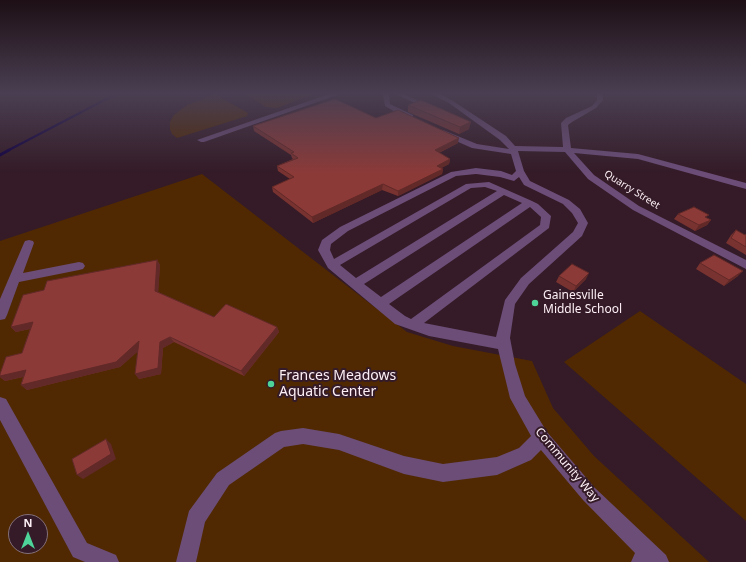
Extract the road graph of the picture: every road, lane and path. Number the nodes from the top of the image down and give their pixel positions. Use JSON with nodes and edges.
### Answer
{"nodes":[{"id":1,"x":259,"y":120,"type":"edge"},
{"id":2,"x":477,"y":120,"type":"edge"},
{"id":3,"x":569,"y":120,"type":"edge"},
{"id":4,"x":471,"y":125,"type":"edge"},
{"id":5,"x":433,"y":127,"type":"edge"},
{"id":6,"x":201,"y":140,"type":"dead end"},
{"id":7,"x":486,"y":141,"type":"junction"},
{"id":8,"x":514,"y":150,"type":"junction"},
{"id":9,"x":567,"y":150,"type":"junction"},
{"id":10,"x":520,"y":171,"type":"junction"},
{"id":11,"x":746,"y":186,"type":"edge"},
{"id":12,"x":504,"y":191,"type":"junction"},
{"id":13,"x":529,"y":203,"type":"junction"},
{"id":14,"x":29,"y":244,"type":"dead end"},
{"id":15,"x":332,"y":265,"type":"junction"},
{"id":16,"x":746,"y":265,"type":"edge"},
{"id":17,"x":79,"y":266,"type":"dead end"},
{"id":18,"x":15,"y":279,"type":"junction"},
{"id":19,"x":355,"y":284,"type":"junction"},
{"id":20,"x":380,"y":304,"type":"junction"},
{"id":21,"x":0,"y":315,"type":"edge"},
{"id":22,"x":412,"y":325,"type":"junction"},
{"id":23,"x":504,"y":344,"type":"junction"},
{"id":24,"x":0,"y":404,"type":"edge"},
{"id":25,"x":541,"y":438,"type":"junction"},
{"id":26,"x":650,"y":559,"type":"edge"},
{"id":27,"x":109,"y":562,"type":"edge"},
{"id":28,"x":177,"y":562,"type":"edge"},
{"id":29,"x":186,"y":562,"type":"edge"}],
"edges":[{"from":1,"to":6,"type":"street"},
{"from":2,"to":8,"type":"street"},
{"from":3,"to":9,"type":"street"},
{"from":4,"to":7,"type":"street"},
{"from":5,"to":7,"type":"street"},
{"from":7,"to":8,"type":"street"},
{"from":8,"to":9,"type":"street"},
{"from":8,"to":10,"type":"street","name":"Community Way"},
{"from":9,"to":11,"type":"street"},
{"from":9,"to":16,"type":"street","name":"Quarry Street"},
{"from":10,"to":15,"type":"street"},
{"from":10,"to":23,"type":"street","name":"Community Way"},
{"from":12,"to":13,"type":"street"},
{"from":12,"to":15,"type":"street"},
{"from":12,"to":19,"type":"street"},
{"from":13,"to":20,"type":"street"},
{"from":13,"to":22,"type":"street"},
{"from":14,"to":18,"type":"street"},
{"from":15,"to":19,"type":"street"},
{"from":17,"to":18,"type":"street"},
{"from":18,"to":21,"type":"street"},
{"from":19,"to":20,"type":"street"},
{"from":20,"to":22,"type":"street"},
{"from":22,"to":23,"type":"street"},
{"from":23,"to":25,"type":"street","name":"Community Way"},
{"from":24,"to":27,"type":"street"},
{"from":25,"to":26,"type":"street","name":"Community Way"},
{"from":25,"to":29,"type":"street"},
{"from":28,"to":29,"type":"street"}]}
